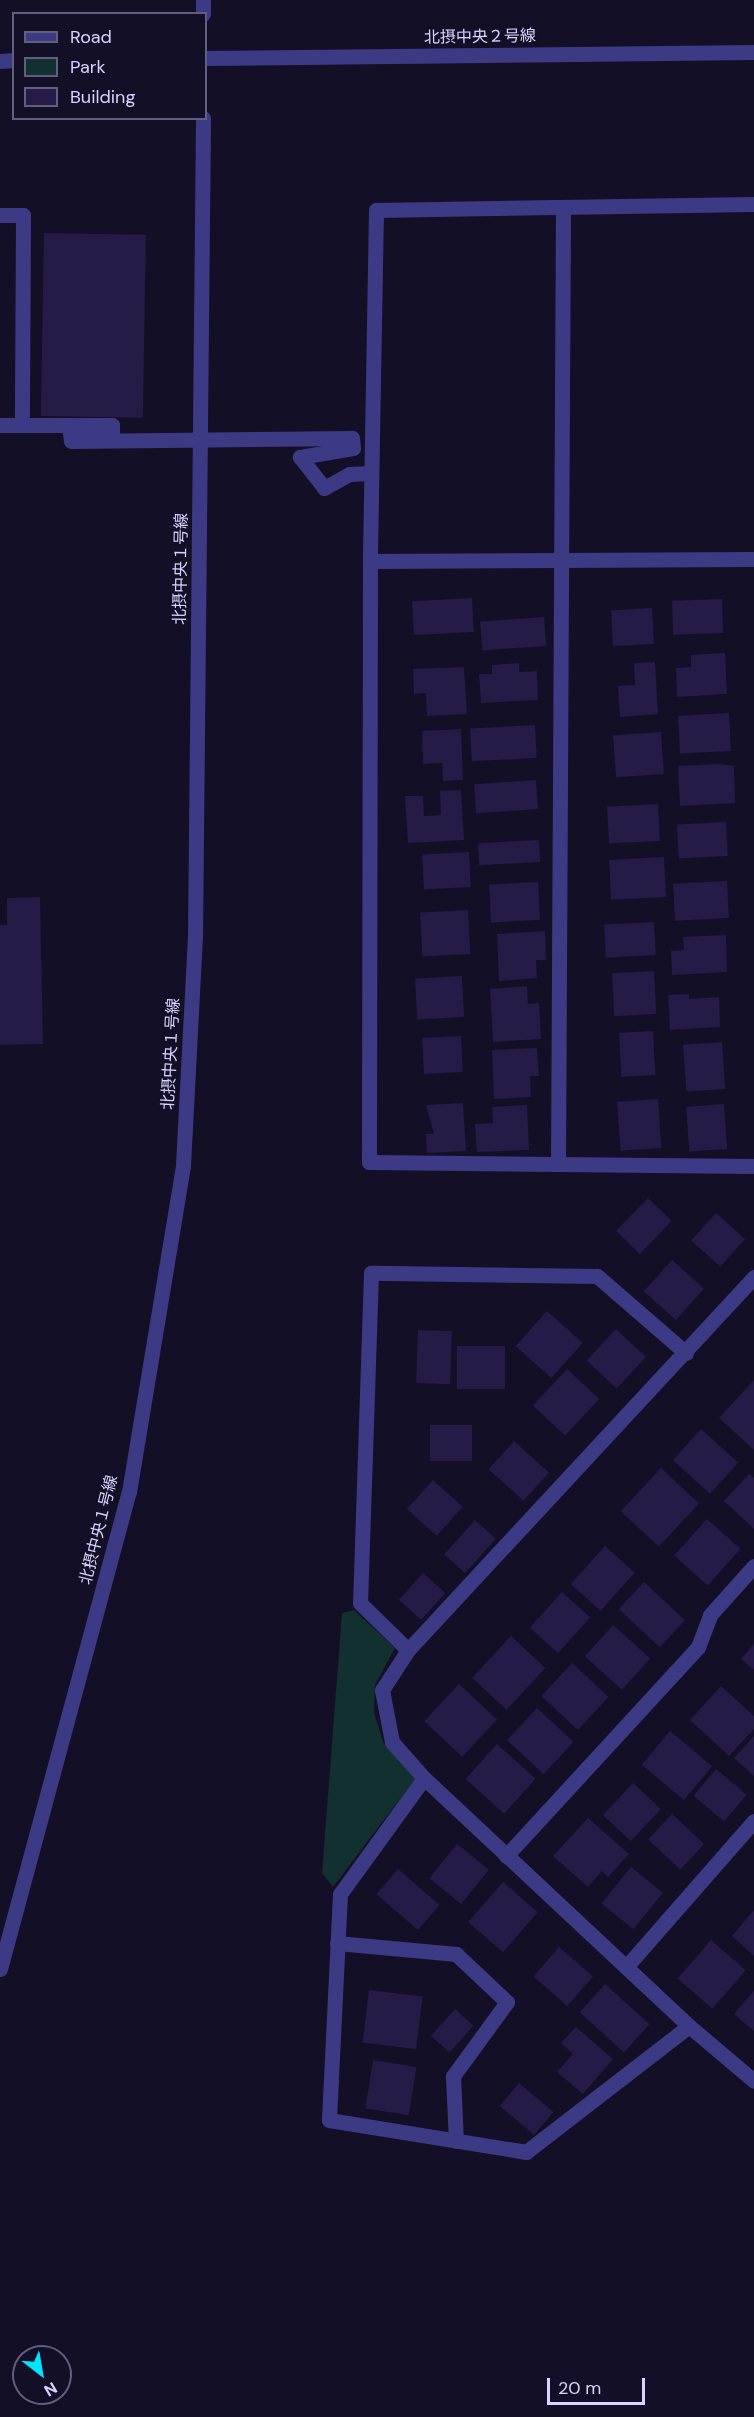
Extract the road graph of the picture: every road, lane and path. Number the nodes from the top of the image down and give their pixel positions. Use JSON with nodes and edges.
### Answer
{"nodes":[{"id":1,"x":754,"y":52,"type":"edge"},
{"id":2,"x":207,"y":58,"type":"edge"},
{"id":3,"x":203,"y":120,"type":"edge"},
{"id":4,"x":754,"y":204,"type":"edge"},
{"id":5,"x":563,"y":207,"type":"junction"},
{"id":6,"x":0,"y":215,"type":"edge"},
{"id":7,"x":0,"y":425,"type":"edge"},
{"id":8,"x":22,"y":425,"type":"junction"},
{"id":9,"x":370,"y":473,"type":"junction"},
{"id":10,"x":754,"y":559,"type":"edge"},
{"id":11,"x":562,"y":560,"type":"junction"},
{"id":12,"x":370,"y":561,"type":"junction"},
{"id":13,"x":558,"y":1162,"type":"junction"},
{"id":14,"x":754,"y":1166,"type":"edge"},
{"id":15,"x":754,"y":1277,"type":"edge"},
{"id":16,"x":686,"y":1353,"type":"junction"},
{"id":17,"x":754,"y":1566,"type":"edge"},
{"id":18,"x":408,"y":1650,"type":"junction"},
{"id":19,"x":424,"y":1778,"type":"junction"},
{"id":20,"x":754,"y":1821,"type":"edge"},
{"id":21,"x":506,"y":1856,"type":"junction"},
{"id":22,"x":337,"y":1943,"type":"junction"},
{"id":23,"x":626,"y":1967,"type":"junction"},
{"id":24,"x":0,"y":1969,"type":"edge"},
{"id":25,"x":689,"y":2026,"type":"junction"},
{"id":26,"x":754,"y":2081,"type":"edge"},
{"id":27,"x":456,"y":2141,"type":"junction"}],
"edges":[{"from":1,"to":2,"type":"street","name":"北摂中央２号線"},
{"from":3,"to":24,"type":"street","name":"北摂中央１号線"},
{"from":4,"to":5,"type":"street"},
{"from":5,"to":9,"type":"street"},
{"from":5,"to":11,"type":"street"},
{"from":6,"to":8,"type":"street"},
{"from":7,"to":8,"type":"street"},
{"from":8,"to":9,"type":"street","bridge":true},
{"from":9,"to":12,"type":"street"},
{"from":10,"to":11,"type":"street"},
{"from":11,"to":12,"type":"street"},
{"from":11,"to":13,"type":"street"},
{"from":12,"to":13,"type":"street"},
{"from":13,"to":14,"type":"street"},
{"from":15,"to":16,"type":"street"},
{"from":16,"to":18,"type":"street"},
{"from":16,"to":18,"type":"street"},
{"from":17,"to":21,"type":"street"},
{"from":18,"to":19,"type":"street"},
{"from":19,"to":21,"type":"street"},
{"from":19,"to":22,"type":"street"},
{"from":20,"to":23,"type":"street"},
{"from":21,"to":23,"type":"street"},
{"from":22,"to":27,"type":"street"},
{"from":22,"to":27,"type":"street"},
{"from":23,"to":25,"type":"street"},
{"from":25,"to":26,"type":"street"},
{"from":25,"to":27,"type":"street"}]}
